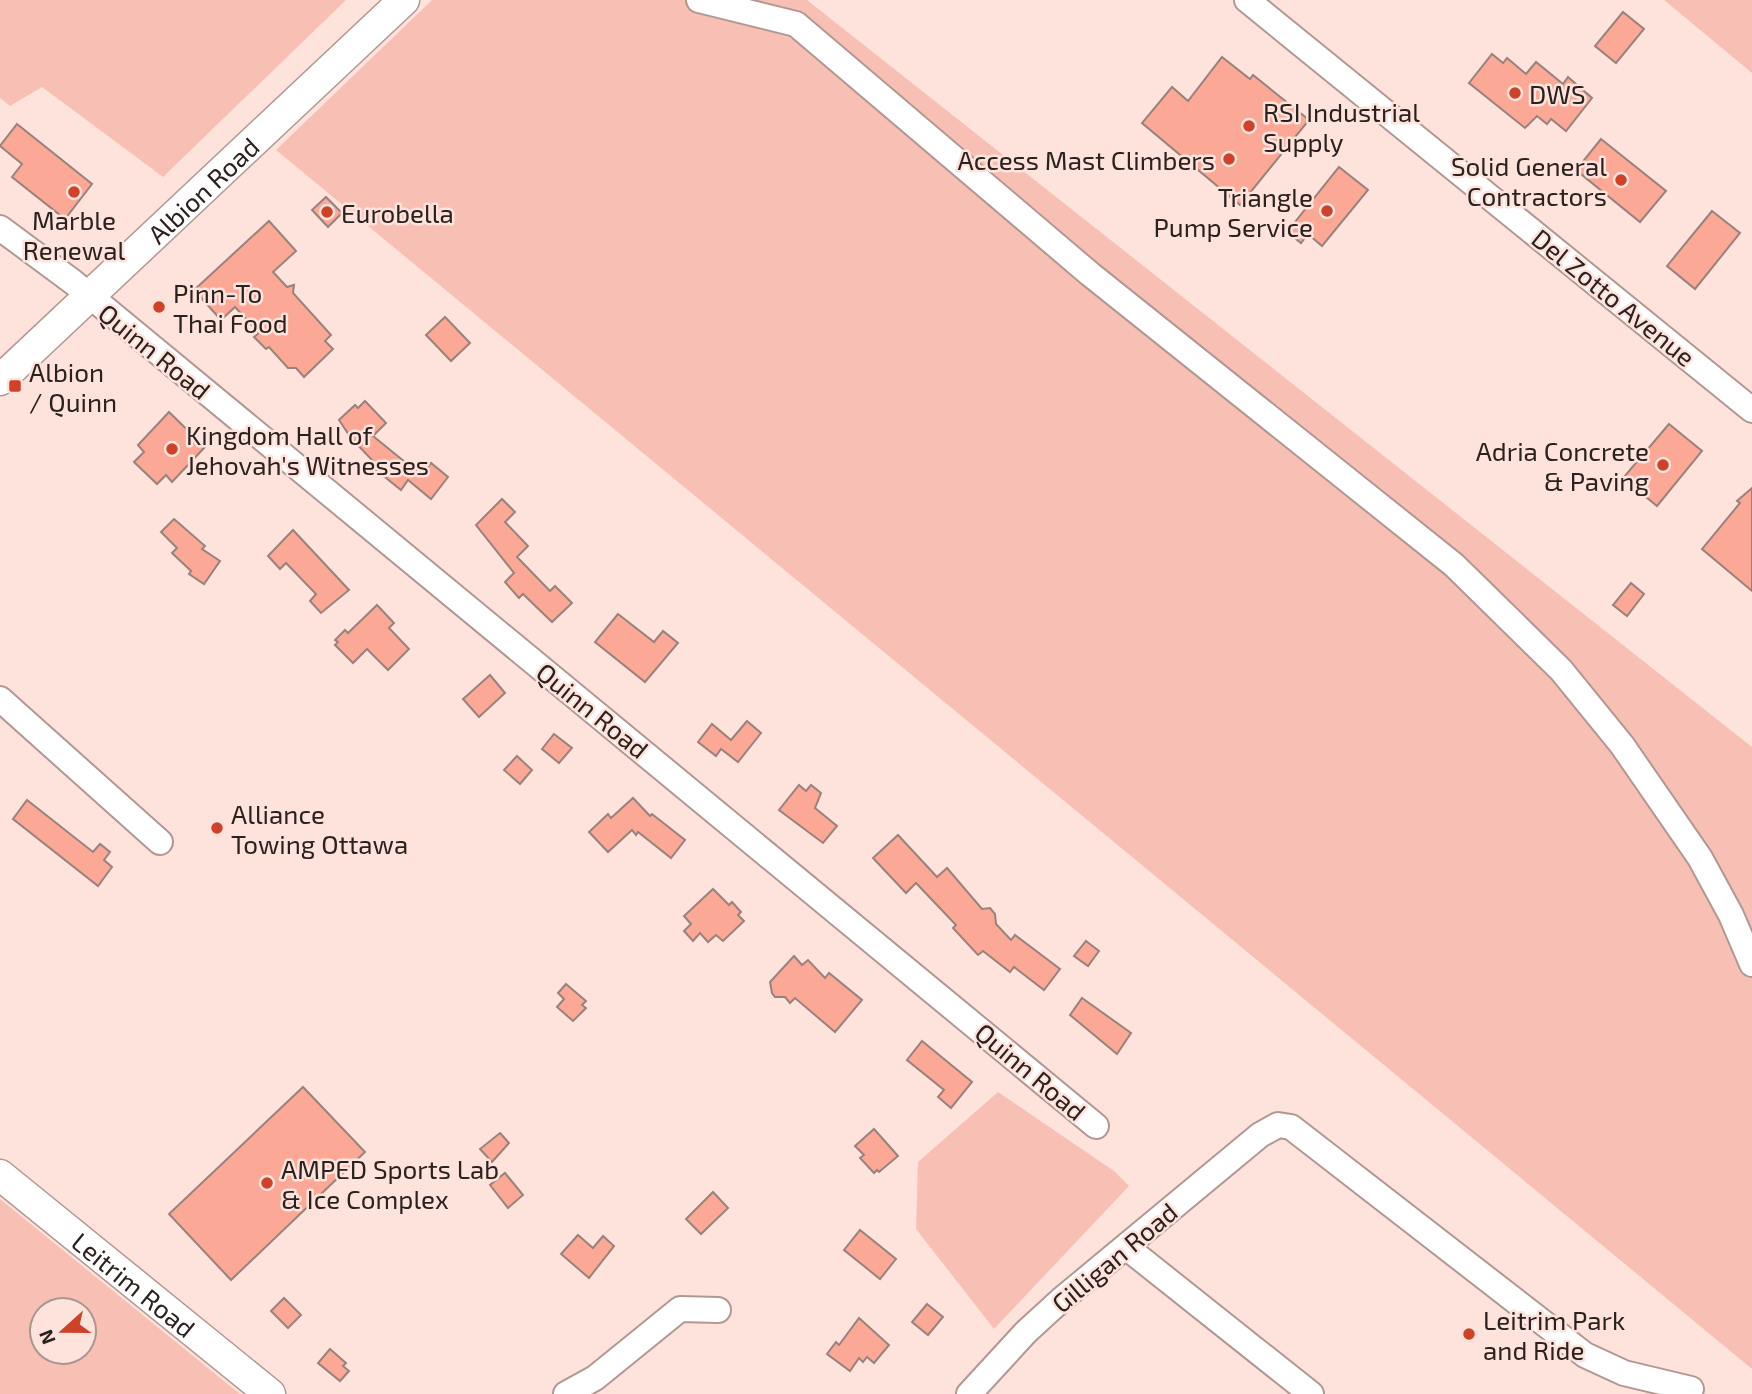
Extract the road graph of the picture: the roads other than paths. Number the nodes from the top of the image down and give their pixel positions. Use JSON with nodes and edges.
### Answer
{"nodes":[{"id":1,"x":404,"y":0,"type":"edge"},
{"id":2,"x":699,"y":0,"type":"edge"},
{"id":3,"x":1247,"y":0,"type":"edge"},
{"id":4,"x":0,"y":228,"type":"edge"},
{"id":5,"x":89,"y":297,"type":"junction"},
{"id":6,"x":0,"y":380,"type":"edge"},
{"id":7,"x":1752,"y":410,"type":"edge"},
{"id":8,"x":0,"y":699,"type":"edge"},
{"id":9,"x":160,"y":842,"type":"dead end"},
{"id":10,"x":1752,"y":964,"type":"edge"},
{"id":11,"x":1096,"y":1126,"type":"dead end"},
{"id":12,"x":0,"y":1175,"type":"edge"},
{"id":13,"x":1126,"y":1247,"type":"junction"},
{"id":14,"x":718,"y":1310,"type":"dead end"},
{"id":15,"x":1691,"y":1389,"type":"dead end"},
{"id":16,"x":1305,"y":1392,"type":"edge"},
{"id":17,"x":270,"y":1394,"type":"edge"},
{"id":18,"x":566,"y":1394,"type":"edge"},
{"id":19,"x":970,"y":1394,"type":"edge"}],
"edges":[{"from":1,"to":5,"type":"main road","name":"Albion Road"},
{"from":2,"to":10,"type":"street"},
{"from":3,"to":7,"type":"street","name":"Del Zotto Avenue"},
{"from":4,"to":5,"type":"street","name":"Quinn Road"},
{"from":5,"to":6,"type":"main road","name":"Albion Road"},
{"from":5,"to":11,"type":"street","name":"Quinn Road"},
{"from":8,"to":9,"type":"street"},
{"from":12,"to":17,"type":"main road","name":"Leitrim Road"},
{"from":13,"to":15,"type":"street","name":"Gilligan Road"},
{"from":13,"to":16,"type":"street"},
{"from":13,"to":19,"type":"street","name":"Gilligan Road"},
{"from":14,"to":18,"type":"street"}]}
